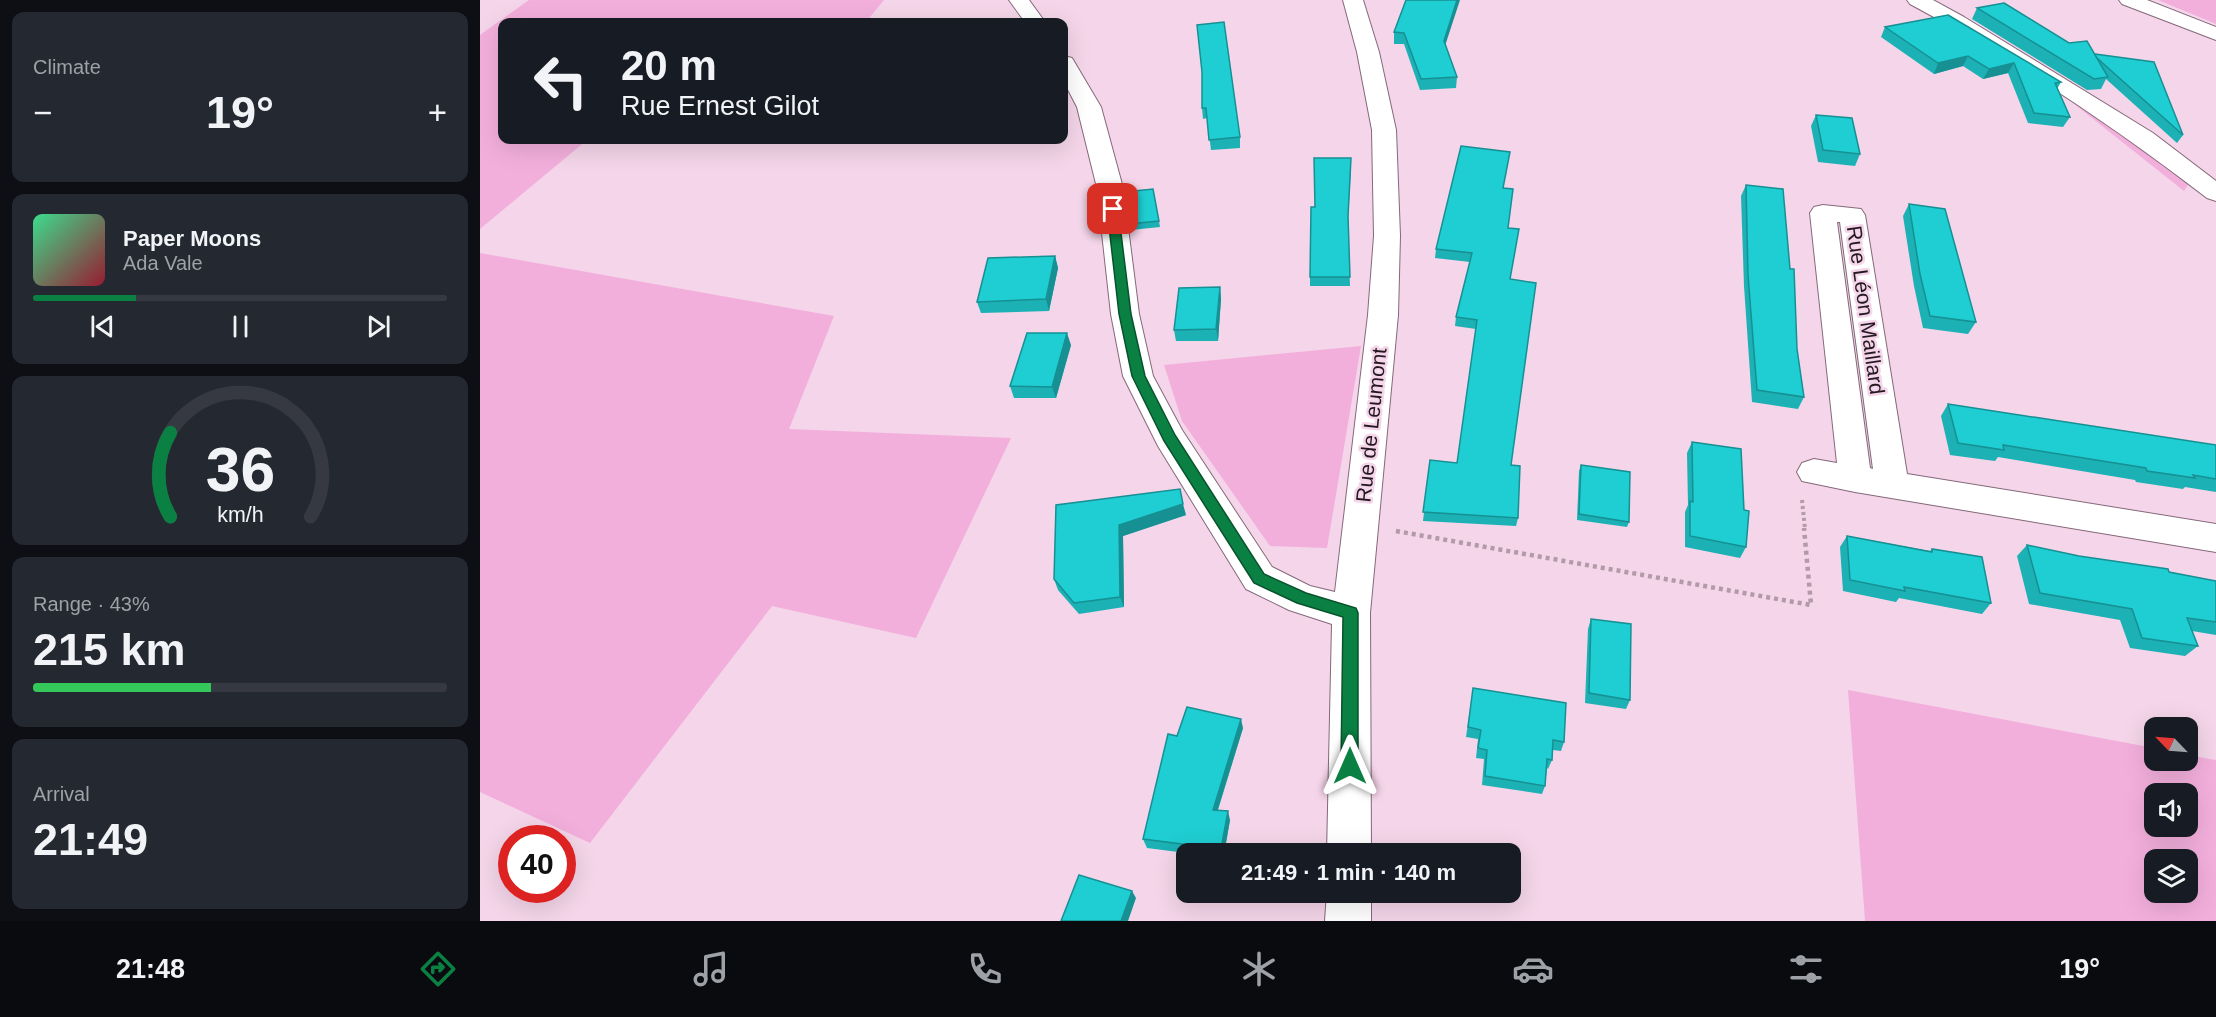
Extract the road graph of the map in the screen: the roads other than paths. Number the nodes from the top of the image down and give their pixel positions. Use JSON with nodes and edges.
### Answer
{"nodes":[{"id":1,"x":1020,"y":0,"type":"edge"},
{"id":2,"x":1353,"y":0,"type":"edge"},
{"id":3,"x":1917,"y":0,"type":"edge"},
{"id":4,"x":2129,"y":0,"type":"edge"},
{"id":5,"x":1032,"y":18,"type":"edge"},
{"id":6,"x":2216,"y":34,"type":"edge"},
{"id":7,"x":1068,"y":70,"type":"edge"},
{"id":8,"x":2216,"y":193,"type":"edge"},
{"id":9,"x":1814,"y":472,"type":"road end"},
{"id":10,"x":1855,"y":479,"type":"junction"},
{"id":11,"x":1892,"y":485,"type":"junction"},
{"id":12,"x":2216,"y":538,"type":"edge"},
{"id":13,"x":1351,"y":613,"type":"junction"},
{"id":14,"x":1349,"y":843,"type":"edge"},
{"id":15,"x":1349,"y":903,"type":"edge"},
{"id":16,"x":1348,"y":921,"type":"edge"}],
"edges":[{"from":1,"to":5,"type":"street"},
{"from":2,"to":13,"type":"street","name":"Rue de Leumont"},
{"from":3,"to":8,"type":"street"},
{"from":4,"to":6,"type":"street"},
{"from":7,"to":13,"type":"street"},
{"from":9,"to":10,"type":"street"},
{"from":10,"to":11,"type":"street"},
{"from":10,"to":11,"type":"street","name":"Rue Léon Maillard"},
{"from":11,"to":12,"type":"street"},
{"from":13,"to":14,"type":"street","name":"Rue de Leumont"},
{"from":15,"to":16,"type":"street"}]}
